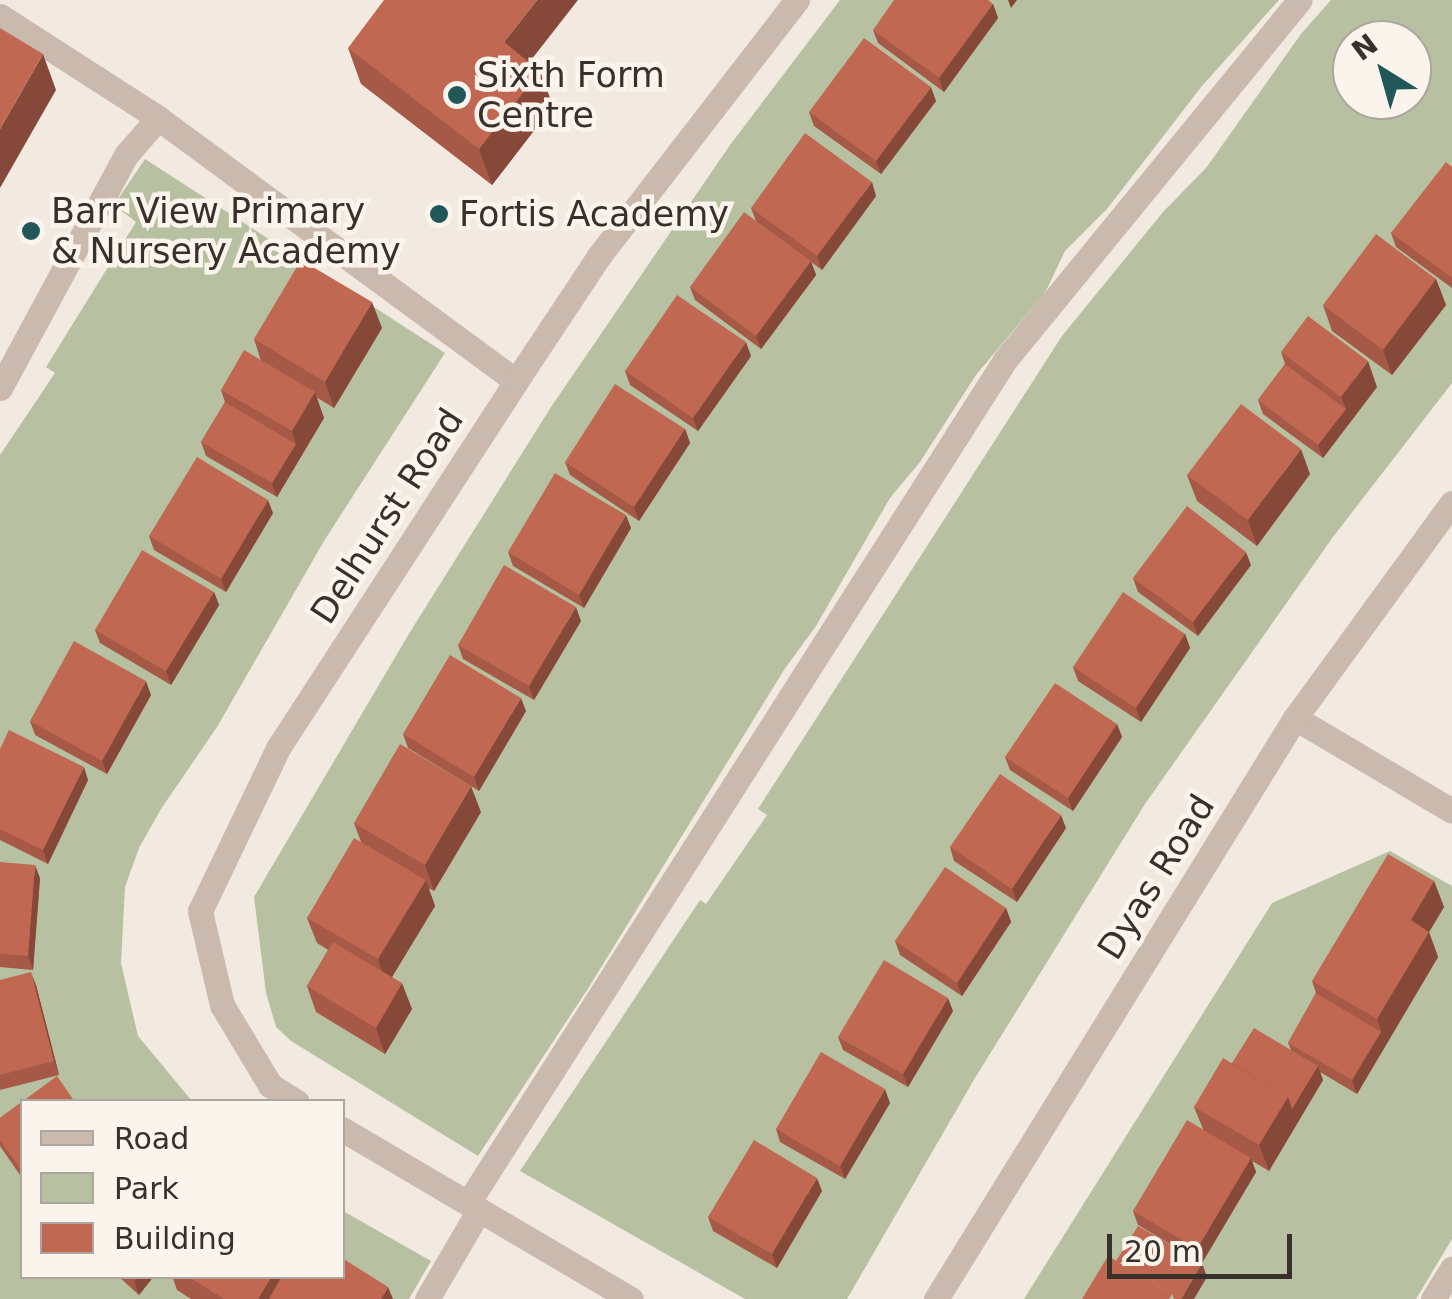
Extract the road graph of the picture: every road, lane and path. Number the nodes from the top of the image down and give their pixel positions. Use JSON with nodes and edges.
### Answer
{"nodes":[{"id":1,"x":797,"y":0,"type":"edge"},
{"id":2,"x":1300,"y":0,"type":"edge"},
{"id":3,"x":0,"y":16,"type":"edge"},
{"id":4,"x":158,"y":118,"type":"junction"},
{"id":5,"x":516,"y":381,"type":"junction"},
{"id":6,"x":0,"y":388,"type":"edge"},
{"id":7,"x":1452,"y":503,"type":"edge"},
{"id":8,"x":1296,"y":718,"type":"junction"},
{"id":9,"x":1452,"y":811,"type":"edge"},
{"id":10,"x":292,"y":1099,"type":"edge"},
{"id":11,"x":345,"y":1130,"type":"edge"},
{"id":12,"x":474,"y":1206,"type":"junction"},
{"id":13,"x":1452,"y":1268,"type":"edge"},
{"id":14,"x":427,"y":1299,"type":"edge"},
{"id":15,"x":632,"y":1299,"type":"edge"},
{"id":16,"x":936,"y":1299,"type":"edge"},
{"id":17,"x":1434,"y":1299,"type":"edge"}],
"edges":[{"from":1,"to":5,"type":"street","name":"Delhurst Road"},
{"from":2,"to":12,"type":"street"},
{"from":3,"to":4,"type":"street"},
{"from":4,"to":5,"type":"street"},
{"from":4,"to":6,"type":"street"},
{"from":5,"to":10,"type":"street","name":"Delhurst Road"},
{"from":7,"to":8,"type":"street","name":"Dyas Road"},
{"from":8,"to":9,"type":"street"},
{"from":8,"to":16,"type":"street","name":"Dyas Road"},
{"from":11,"to":12,"type":"street"},
{"from":12,"to":14,"type":"street"},
{"from":12,"to":15,"type":"street"},
{"from":13,"to":17,"type":"street"}]}
